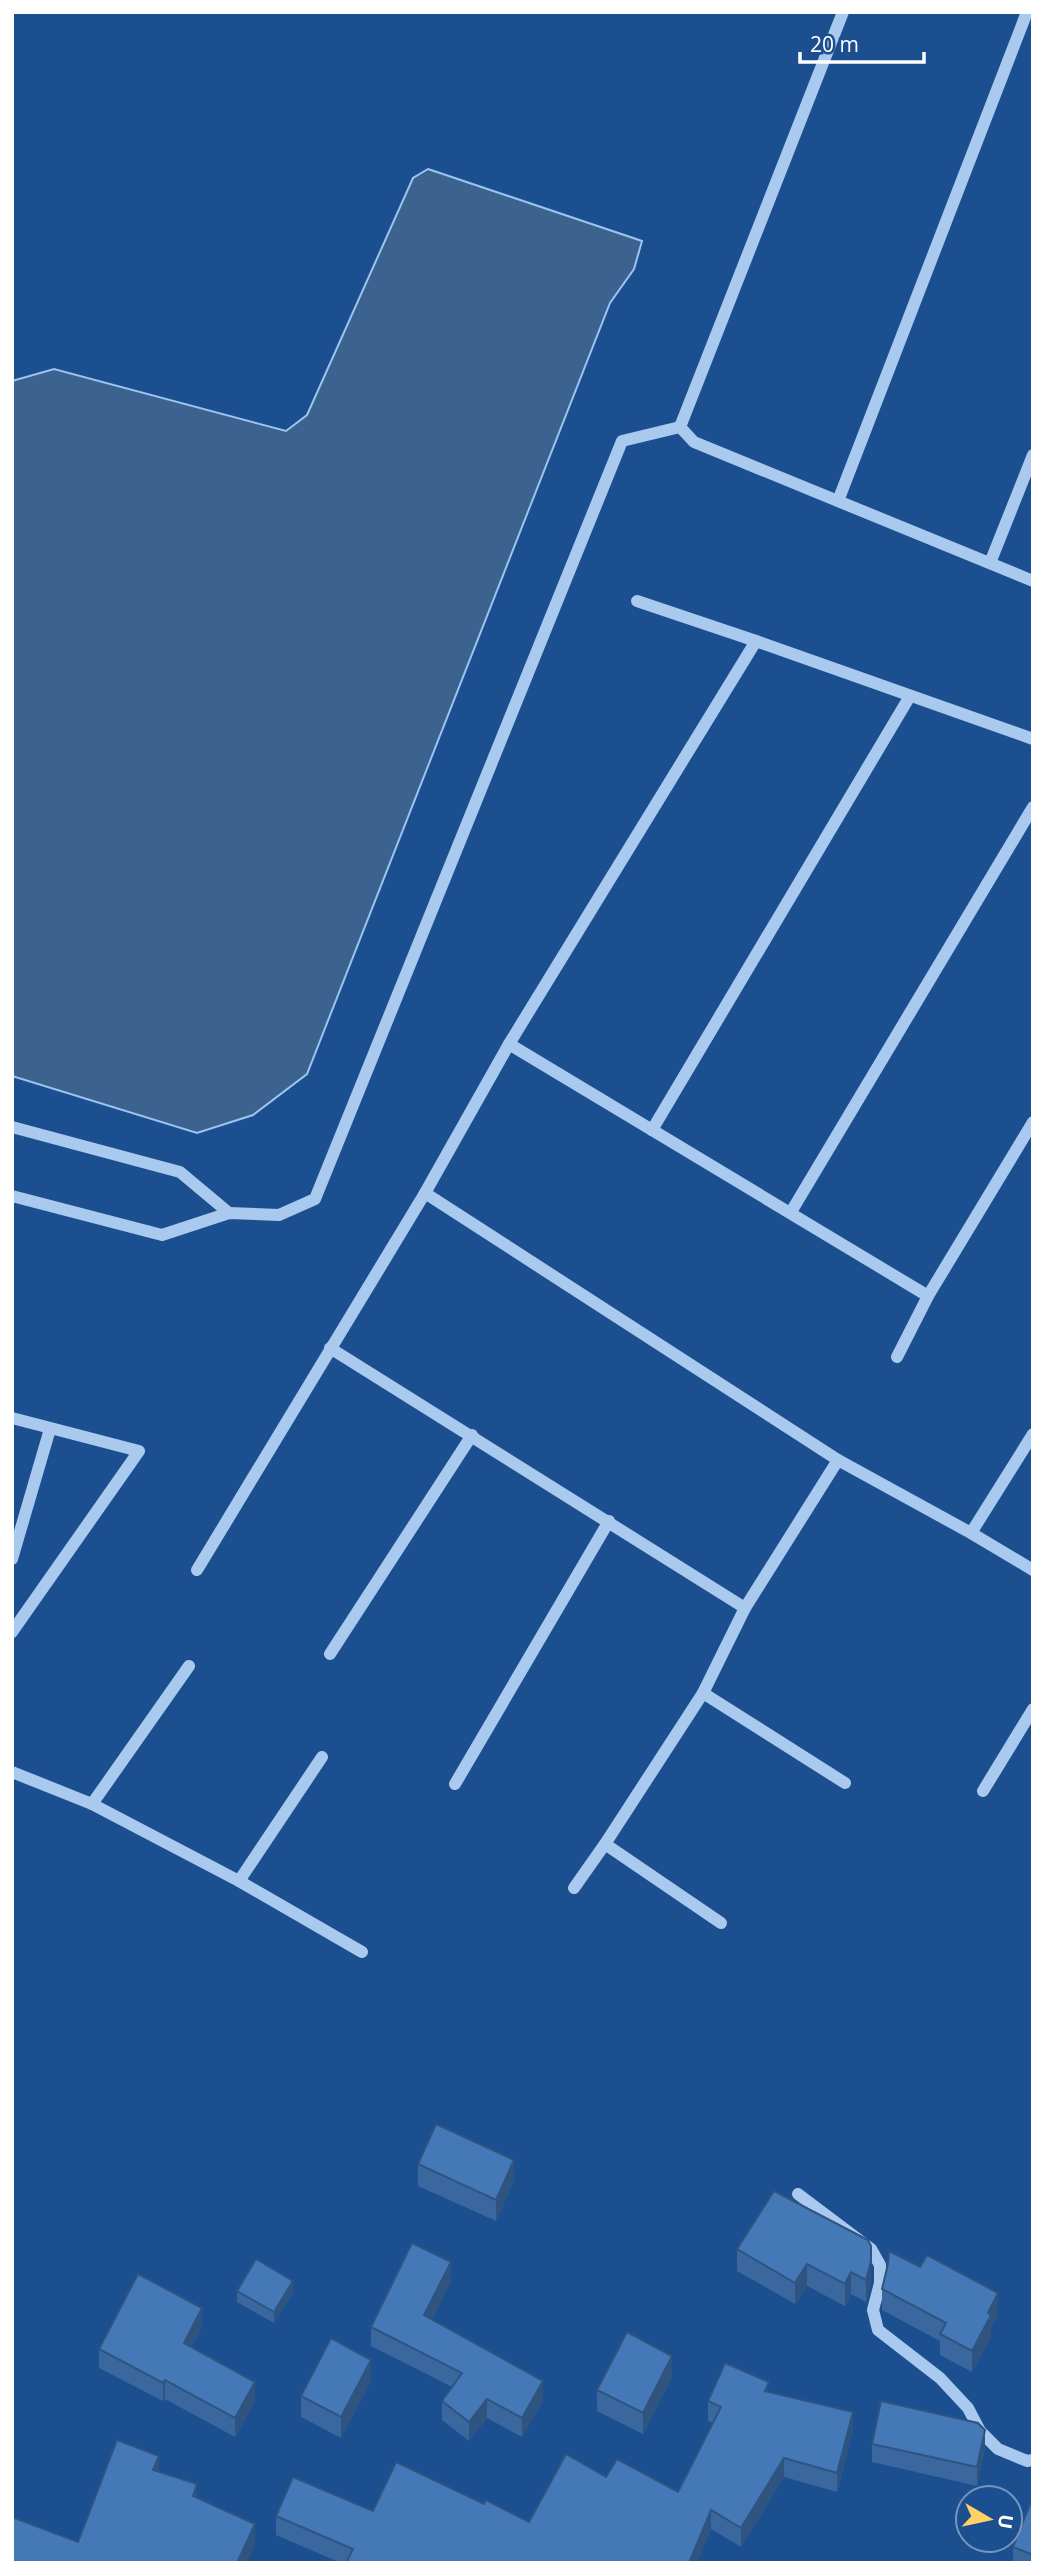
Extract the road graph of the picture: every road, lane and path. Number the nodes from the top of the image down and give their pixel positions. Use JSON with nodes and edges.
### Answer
{"nodes":[{"id":1,"x":843,"y":12,"type":"edge"},
{"id":2,"x":1027,"y":12,"type":"edge"},
{"id":3,"x":680,"y":427,"type":"junction"},
{"id":4,"x":1033,"y":456,"type":"edge"},
{"id":5,"x":838,"y":502,"type":"junction"},
{"id":6,"x":990,"y":563,"type":"junction"},
{"id":7,"x":1033,"y":580,"type":"edge"},
{"id":8,"x":637,"y":601,"type":"dead end"},
{"id":9,"x":756,"y":641,"type":"junction"},
{"id":10,"x":910,"y":696,"type":"junction"},
{"id":11,"x":1033,"y":738,"type":"edge"},
{"id":12,"x":1033,"y":807,"type":"edge"},
{"id":13,"x":509,"y":1044,"type":"junction"},
{"id":14,"x":1033,"y":1122,"type":"edge"},
{"id":15,"x":12,"y":1127,"type":"edge"},
{"id":16,"x":652,"y":1130,"type":"junction"},
{"id":17,"x":425,"y":1193,"type":"junction"},
{"id":18,"x":12,"y":1196,"type":"edge"},
{"id":19,"x":791,"y":1212,"type":"junction"},
{"id":20,"x":229,"y":1213,"type":"junction"},
{"id":21,"x":928,"y":1296,"type":"junction"},
{"id":22,"x":330,"y":1348,"type":"junction"},
{"id":23,"x":897,"y":1357,"type":"dead end"},
{"id":24,"x":12,"y":1418,"type":"edge"},
{"id":25,"x":50,"y":1429,"type":"junction"},
{"id":26,"x":1033,"y":1434,"type":"edge"},
{"id":27,"x":472,"y":1436,"type":"junction"},
{"id":28,"x":838,"y":1460,"type":"junction"},
{"id":29,"x":609,"y":1521,"type":"junction"},
{"id":30,"x":971,"y":1532,"type":"junction"},
{"id":31,"x":12,"y":1559,"type":"edge"},
{"id":32,"x":197,"y":1570,"type":"dead end"},
{"id":33,"x":1033,"y":1570,"type":"edge"},
{"id":34,"x":745,"y":1608,"type":"junction"},
{"id":35,"x":12,"y":1632,"type":"edge"},
{"id":36,"x":330,"y":1654,"type":"dead end"},
{"id":37,"x":189,"y":1666,"type":"dead end"},
{"id":38,"x":703,"y":1693,"type":"junction"},
{"id":39,"x":1033,"y":1709,"type":"edge"},
{"id":40,"x":322,"y":1757,"type":"dead end"},
{"id":41,"x":12,"y":1772,"type":"edge"},
{"id":42,"x":845,"y":1783,"type":"dead end"},
{"id":43,"x":455,"y":1784,"type":"dead end"},
{"id":44,"x":983,"y":1791,"type":"dead end"},
{"id":45,"x":92,"y":1804,"type":"junction"},
{"id":46,"x":606,"y":1844,"type":"junction"},
{"id":47,"x":239,"y":1881,"type":"junction"},
{"id":48,"x":574,"y":1888,"type":"dead end"},
{"id":49,"x":721,"y":1923,"type":"dead end"},
{"id":50,"x":362,"y":1952,"type":"dead end"},
{"id":51,"x":797,"y":2194,"type":"dead end"},
{"id":52,"x":1033,"y":2460,"type":"edge"}],
"edges":[{"from":1,"to":3,"type":"street"},
{"from":2,"to":5,"type":"street"},
{"from":3,"to":5,"type":"street"},
{"from":3,"to":20,"type":"street"},
{"from":4,"to":6,"type":"street"},
{"from":5,"to":6,"type":"street"},
{"from":6,"to":7,"type":"street"},
{"from":8,"to":9,"type":"street"},
{"from":9,"to":10,"type":"street"},
{"from":9,"to":13,"type":"street"},
{"from":10,"to":11,"type":"street"},
{"from":10,"to":16,"type":"street"},
{"from":12,"to":19,"type":"street"},
{"from":13,"to":16,"type":"street"},
{"from":13,"to":17,"type":"street"},
{"from":14,"to":21,"type":"street"},
{"from":15,"to":20,"type":"street"},
{"from":16,"to":19,"type":"street"},
{"from":17,"to":22,"type":"street"},
{"from":17,"to":28,"type":"street"},
{"from":18,"to":20,"type":"street"},
{"from":19,"to":21,"type":"street"},
{"from":21,"to":23,"type":"street"},
{"from":22,"to":27,"type":"street"},
{"from":22,"to":32,"type":"street"},
{"from":24,"to":25,"type":"street"},
{"from":25,"to":31,"type":"street"},
{"from":25,"to":35,"type":"street"},
{"from":26,"to":30,"type":"street"},
{"from":27,"to":29,"type":"street"},
{"from":27,"to":36,"type":"street"},
{"from":28,"to":30,"type":"street"},
{"from":28,"to":34,"type":"street"},
{"from":29,"to":34,"type":"street"},
{"from":29,"to":43,"type":"street"},
{"from":30,"to":33,"type":"street"},
{"from":34,"to":38,"type":"street"},
{"from":37,"to":45,"type":"street"},
{"from":38,"to":42,"type":"street"},
{"from":38,"to":46,"type":"street"},
{"from":39,"to":44,"type":"street"},
{"from":40,"to":47,"type":"street"},
{"from":41,"to":45,"type":"street"},
{"from":45,"to":47,"type":"street"},
{"from":46,"to":48,"type":"street"},
{"from":46,"to":49,"type":"street"},
{"from":47,"to":50,"type":"street"},
{"from":51,"to":52,"type":"street"}]}
